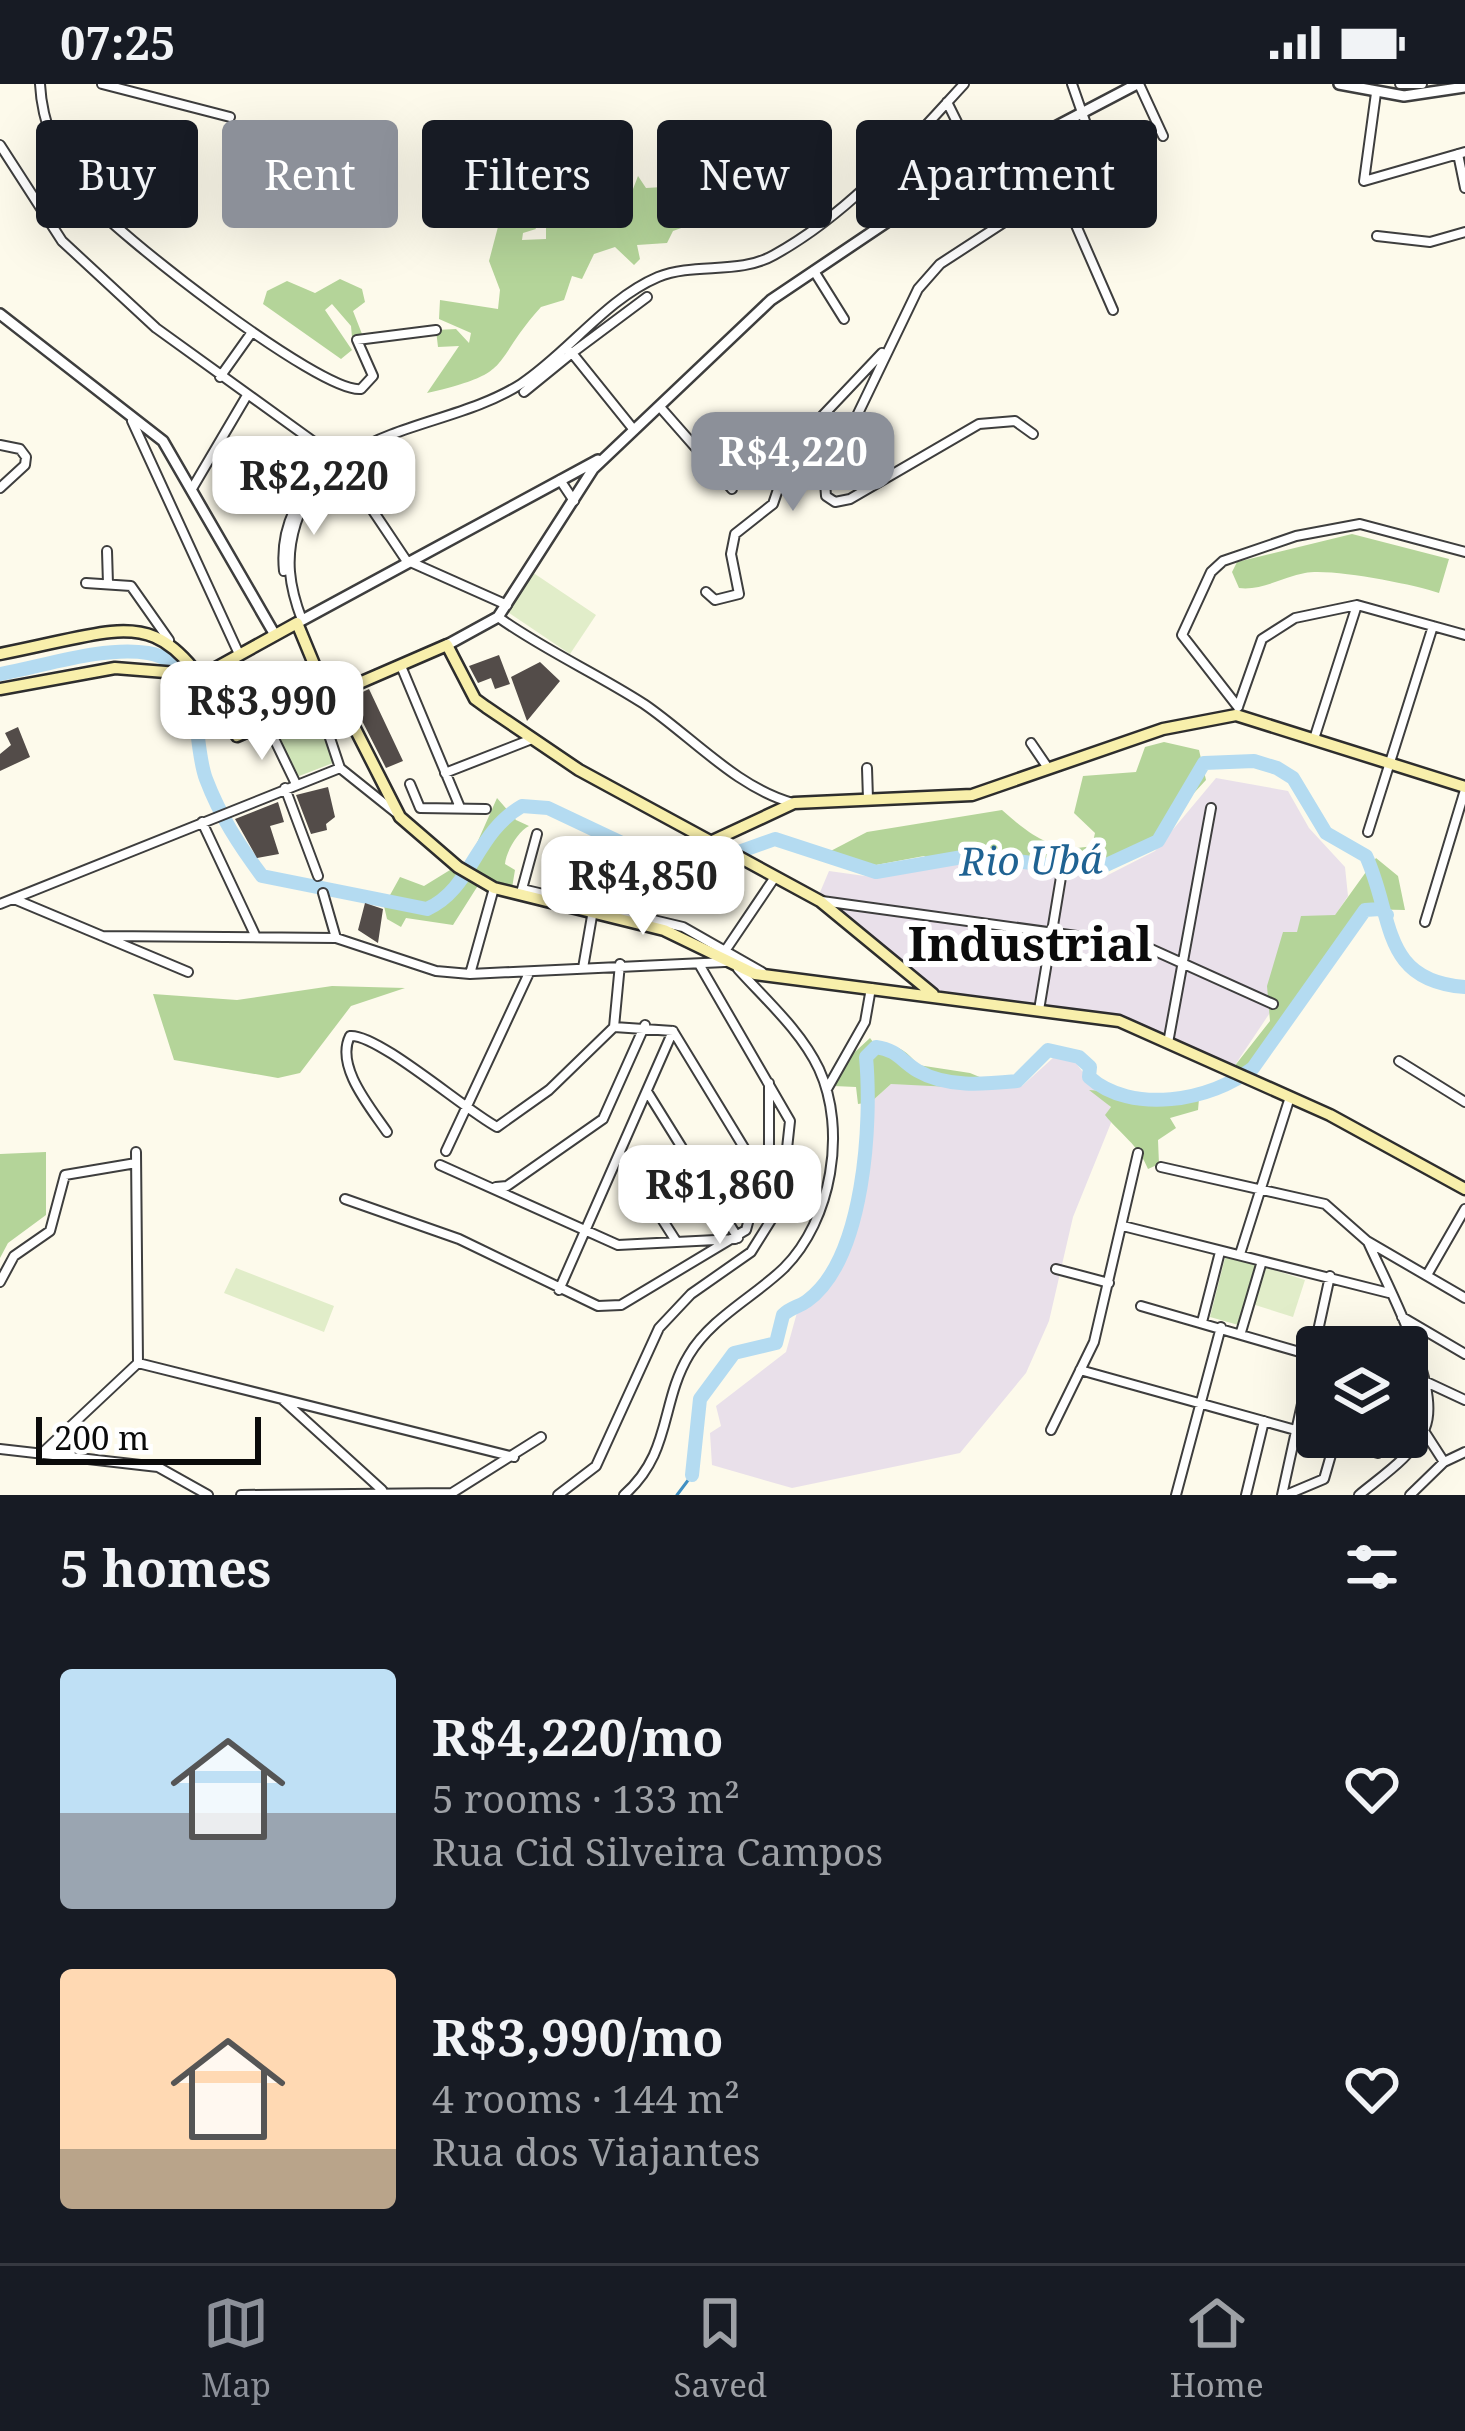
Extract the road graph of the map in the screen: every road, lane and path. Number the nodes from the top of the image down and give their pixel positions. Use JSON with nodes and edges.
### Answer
{"nodes":[{"id":1,"x":40,"y":84,"type":"edge"},
{"id":2,"x":102,"y":84,"type":"edge"},
{"id":3,"x":964,"y":84,"type":"edge"},
{"id":4,"x":1072,"y":84,"type":"edge"},
{"id":5,"x":1138,"y":84,"type":"edge"},
{"id":6,"x":1340,"y":84,"type":"edge"},
{"id":7,"x":1400,"y":84,"type":"edge"},
{"id":8,"x":1422,"y":84,"type":"edge"},
{"id":9,"x":1465,"y":87,"type":"edge"},
{"id":10,"x":1376,"y":93,"type":"junction"},
{"id":11,"x":947,"y":102,"type":"junction"},
{"id":12,"x":1083,"y":111,"type":"junction"},
{"id":13,"x":230,"y":117,"type":"dead end"},
{"id":14,"x":957,"y":120,"type":"edge"},
{"id":15,"x":1065,"y":120,"type":"edge"},
{"id":16,"x":1086,"y":120,"type":"edge"},
{"id":17,"x":1163,"y":136,"type":"dead end"},
{"id":18,"x":0,"y":145,"type":"edge"},
{"id":19,"x":1461,"y":153,"type":"edge"},
{"id":20,"x":1465,"y":188,"type":"edge"},
{"id":21,"x":879,"y":228,"type":"edge"},
{"id":22,"x":1001,"y":228,"type":"edge"},
{"id":23,"x":1078,"y":228,"type":"edge"},
{"id":24,"x":1465,"y":232,"type":"edge"},
{"id":25,"x":1377,"y":236,"type":"dead end"},
{"id":26,"x":813,"y":270,"type":"junction"},
{"id":27,"x":647,"y":297,"type":"dead end"},
{"id":28,"x":1114,"y":310,"type":"dead end"},
{"id":29,"x":0,"y":314,"type":"edge"},
{"id":30,"x":844,"y":319,"type":"dead end"},
{"id":31,"x":436,"y":330,"type":"dead end"},
{"id":32,"x":252,"y":332,"type":"junction"},
{"id":33,"x":886,"y":350,"type":"junction"},
{"id":34,"x":569,"y":351,"type":"junction"},
{"id":35,"x":220,"y":377,"type":"junction"},
{"id":36,"x":524,"y":392,"type":"dead end"},
{"id":37,"x":246,"y":397,"type":"junction"},
{"id":38,"x":659,"y":407,"type":"junction"},
{"id":39,"x":132,"y":421,"type":"junction"},
{"id":40,"x":635,"y":430,"type":"junction"},
{"id":41,"x":1033,"y":434,"type":"dead end"},
{"id":42,"x":0,"y":445,"type":"edge"},
{"id":43,"x":611,"y":452,"type":"junction"},
{"id":44,"x":337,"y":459,"type":"junction"},
{"id":45,"x":282,"y":460,"type":"dead end"},
{"id":46,"x":311,"y":480,"type":"junction"},
{"id":47,"x":560,"y":480,"type":"junction"},
{"id":48,"x":193,"y":487,"type":"junction"},
{"id":49,"x":0,"y":488,"type":"edge"},
{"id":50,"x":732,"y":489,"type":"dead end"},
{"id":51,"x":574,"y":500,"type":"junction"},
{"id":52,"x":107,"y":551,"type":"dead end"},
{"id":53,"x":1465,"y":552,"type":"edge"},
{"id":54,"x":406,"y":560,"type":"junction"},
{"id":55,"x":86,"y":583,"type":"dead end"},
{"id":56,"x":108,"y":584,"type":"junction"},
{"id":57,"x":706,"y":592,"type":"dead end"},
{"id":58,"x":1357,"y":604,"type":"junction"},
{"id":59,"x":507,"y":605,"type":"junction"},
{"id":60,"x":297,"y":606,"type":"junction"},
{"id":61,"x":498,"y":617,"type":"junction"},
{"id":62,"x":299,"y":622,"type":"junction"},
{"id":63,"x":1433,"y":626,"type":"junction"},
{"id":64,"x":275,"y":635,"type":"junction"},
{"id":65,"x":1465,"y":635,"type":"edge"},
{"id":66,"x":169,"y":640,"type":"junction"},
{"id":67,"x":447,"y":645,"type":"junction"},
{"id":68,"x":0,"y":654,"type":"edge"},
{"id":69,"x":239,"y":654,"type":"junction"},
{"id":70,"x":401,"y":666,"type":"junction"},
{"id":71,"x":185,"y":674,"type":"junction"},
{"id":72,"x":0,"y":688,"type":"edge"},
{"id":73,"x":345,"y":691,"type":"junction"},
{"id":74,"x":328,"y":698,"type":"junction"},
{"id":75,"x":343,"y":705,"type":"junction"},
{"id":76,"x":1237,"y":711,"type":"junction"},
{"id":77,"x":267,"y":724,"type":"junction"},
{"id":78,"x":532,"y":739,"type":"junction"},
{"id":79,"x":1314,"y":739,"type":"junction"},
{"id":80,"x":1031,"y":743,"type":"dead end"},
{"id":81,"x":1391,"y":764,"type":"junction"},
{"id":82,"x":340,"y":768,"type":"junction"},
{"id":83,"x":868,"y":768,"type":"dead end"},
{"id":84,"x":1049,"y":769,"type":"junction"},
{"id":85,"x":446,"y":773,"type":"junction"},
{"id":86,"x":296,"y":784,"type":"junction"},
{"id":87,"x":410,"y":784,"type":"dead end"},
{"id":88,"x":285,"y":788,"type":"junction"},
{"id":89,"x":1465,"y":789,"type":"edge"},
{"id":90,"x":868,"y":800,"type":"junction"},
{"id":91,"x":794,"y":803,"type":"junction"},
{"id":92,"x":459,"y":805,"type":"junction"},
{"id":93,"x":1211,"y":808,"type":"dead end"},
{"id":94,"x":486,"y":809,"type":"dead end"},
{"id":95,"x":400,"y":817,"type":"junction"},
{"id":96,"x":206,"y":820,"type":"junction"},
{"id":97,"x":1368,"y":832,"type":"dead end"},
{"id":98,"x":537,"y":834,"type":"dead end"},
{"id":99,"x":713,"y":845,"type":"junction"},
{"id":100,"x":1064,"y":852,"type":"dead end"},
{"id":101,"x":318,"y":876,"type":"dead end"},
{"id":102,"x":775,"y":878,"type":"junction"},
{"id":103,"x":494,"y":888,"type":"junction"},
{"id":104,"x":520,"y":892,"type":"junction"},
{"id":105,"x":323,"y":893,"type":"dead end"},
{"id":106,"x":13,"y":899,"type":"junction"},
{"id":107,"x":820,"y":901,"type":"junction"},
{"id":108,"x":0,"y":904,"type":"edge"},
{"id":109,"x":852,"y":904,"type":"junction"},
{"id":110,"x":592,"y":916,"type":"junction"},
{"id":111,"x":845,"y":918,"type":"junction"},
{"id":112,"x":1425,"y":922,"type":"dead end"},
{"id":113,"x":1049,"y":932,"type":"junction"},
{"id":114,"x":102,"y":936,"type":"junction"},
{"id":115,"x":256,"y":937,"type":"junction"},
{"id":116,"x":336,"y":938,"type":"junction"},
{"id":117,"x":726,"y":960,"type":"junction"},
{"id":118,"x":1182,"y":962,"type":"junction"},
{"id":119,"x":620,"y":964,"type":"junction"},
{"id":120,"x":699,"y":964,"type":"junction"},
{"id":121,"x":583,"y":968,"type":"junction"},
{"id":122,"x":899,"y":969,"type":"junction"},
{"id":123,"x":188,"y":972,"type":"dead end"},
{"id":124,"x":529,"y":973,"type":"junction"},
{"id":125,"x":470,"y":974,"type":"junction"},
{"id":126,"x":767,"y":974,"type":"junction"},
{"id":127,"x":710,"y":978,"type":"junction"},
{"id":128,"x":871,"y":987,"type":"junction"},
{"id":129,"x":886,"y":990,"type":"junction"},
{"id":130,"x":935,"y":996,"type":"junction"},
{"id":131,"x":1273,"y":1004,"type":"dead end"},
{"id":132,"x":1039,"y":1010,"type":"junction"},
{"id":133,"x":645,"y":1025,"type":"junction"},
{"id":134,"x":614,"y":1027,"type":"junction"},
{"id":135,"x":673,"y":1031,"type":"junction"},
{"id":136,"x":1168,"y":1044,"type":"junction"},
{"id":137,"x":1399,"y":1061,"type":"dead end"},
{"id":138,"x":769,"y":1082,"type":"junction"},
{"id":139,"x":826,"y":1089,"type":"junction"},
{"id":140,"x":648,"y":1092,"type":"junction"},
{"id":141,"x":1290,"y":1097,"type":"junction"},
{"id":142,"x":1465,"y":1102,"type":"edge"},
{"id":143,"x":464,"y":1109,"type":"junction"},
{"id":144,"x":387,"y":1132,"type":"dead end"},
{"id":145,"x":446,"y":1150,"type":"dead end"},
{"id":146,"x":136,"y":1152,"type":"dead end"},
{"id":147,"x":620,"y":1153,"type":"junction"},
{"id":148,"x":1138,"y":1153,"type":"dead end"},
{"id":149,"x":136,"y":1163,"type":"junction"},
{"id":150,"x":440,"y":1165,"type":"dead end"},
{"id":151,"x":1161,"y":1167,"type":"dead end"},
{"id":152,"x":760,"y":1175,"type":"junction"},
{"id":153,"x":494,"y":1187,"type":"junction"},
{"id":154,"x":1257,"y":1189,"type":"junction"},
{"id":155,"x":1465,"y":1189,"type":"edge"},
{"id":156,"x":345,"y":1199,"type":"dead end"},
{"id":157,"x":1465,"y":1209,"type":"edge"},
{"id":158,"x":1123,"y":1226,"type":"junction"},
{"id":159,"x":586,"y":1229,"type":"junction"},
{"id":160,"x":737,"y":1238,"type":"junction"},
{"id":161,"x":1367,"y":1241,"type":"junction"},
{"id":162,"x":677,"y":1242,"type":"junction"},
{"id":163,"x":1220,"y":1252,"type":"junction"},
{"id":164,"x":1240,"y":1254,"type":"junction"},
{"id":165,"x":1262,"y":1261,"type":"junction"},
{"id":166,"x":1056,"y":1269,"type":"dead end"},
{"id":167,"x":1426,"y":1275,"type":"junction"},
{"id":168,"x":1330,"y":1276,"type":"junction"},
{"id":169,"x":0,"y":1282,"type":"edge"},
{"id":170,"x":1109,"y":1283,"type":"junction"},
{"id":171,"x":559,"y":1290,"type":"junction"},
{"id":172,"x":1390,"y":1293,"type":"junction"},
{"id":173,"x":1465,"y":1298,"type":"edge"},
{"id":174,"x":1141,"y":1306,"type":"dead end"},
{"id":175,"x":1401,"y":1317,"type":"junction"},
{"id":176,"x":1202,"y":1322,"type":"junction"},
{"id":177,"x":1321,"y":1326,"type":"edge"},
{"id":178,"x":1404,"y":1326,"type":"edge"},
{"id":179,"x":1221,"y":1327,"type":"junction"},
{"id":180,"x":1241,"y":1332,"type":"junction"},
{"id":181,"x":1296,"y":1350,"type":"edge"},
{"id":182,"x":1465,"y":1354,"type":"edge"},
{"id":183,"x":138,"y":1363,"type":"junction"},
{"id":184,"x":1080,"y":1370,"type":"junction"},
{"id":185,"x":1428,"y":1379,"type":"edge"},
{"id":186,"x":281,"y":1399,"type":"junction"},
{"id":187,"x":1465,"y":1400,"type":"edge"},
{"id":188,"x":1202,"y":1404,"type":"junction"},
{"id":189,"x":1264,"y":1421,"type":"junction"},
{"id":190,"x":1052,"y":1430,"type":"dead end"},
{"id":191,"x":1296,"y":1430,"type":"edge"},
{"id":192,"x":542,"y":1437,"type":"dead end"},
{"id":193,"x":1428,"y":1437,"type":"edge"},
{"id":194,"x":1296,"y":1440,"type":"edge"},
{"id":195,"x":0,"y":1449,"type":"edge"},
{"id":196,"x":1465,"y":1452,"type":"edge"},
{"id":197,"x":40,"y":1455,"type":"junction"},
{"id":198,"x":514,"y":1457,"type":"junction"},
{"id":199,"x":1330,"y":1458,"type":"edge"},
{"id":200,"x":1403,"y":1458,"type":"edge"},
{"id":201,"x":1444,"y":1462,"type":"junction"},
{"id":202,"x":382,"y":1490,"type":"junction"},
{"id":203,"x":208,"y":1495,"type":"edge"},
{"id":204,"x":242,"y":1495,"type":"edge"},
{"id":205,"x":558,"y":1495,"type":"edge"},
{"id":206,"x":624,"y":1495,"type":"edge"},
{"id":207,"x":1176,"y":1495,"type":"edge"},
{"id":208,"x":1246,"y":1495,"type":"edge"},
{"id":209,"x":1284,"y":1495,"type":"edge"},
{"id":210,"x":1359,"y":1495,"type":"edge"},
{"id":211,"x":1410,"y":1495,"type":"edge"}],
"edges":[{"from":1,"to":32,"type":"street"},
{"from":2,"to":13,"type":"street"},
{"from":3,"to":11,"type":"street"},
{"from":4,"to":12,"type":"street"},
{"from":5,"to":12,"type":"street"},
{"from":5,"to":17,"type":"street"},
{"from":6,"to":10,"type":"street"},
{"from":7,"to":8,"type":"street"},
{"from":9,"to":10,"type":"street"},
{"from":10,"to":19,"type":"street"},
{"from":11,"to":14,"type":"street"},
{"from":11,"to":34,"type":"street"},
{"from":12,"to":15,"type":"street"},
{"from":12,"to":16,"type":"street"},
{"from":18,"to":35,"type":"street"},
{"from":19,"to":20,"type":"street"},
{"from":21,"to":26,"type":"street"},
{"from":22,"to":33,"type":"street"},
{"from":23,"to":28,"type":"street"},
{"from":24,"to":25,"type":"street"},
{"from":26,"to":30,"type":"street"},
{"from":26,"to":38,"type":"street"},
{"from":27,"to":34,"type":"street"},
{"from":29,"to":39,"type":"street"},
{"from":31,"to":32,"type":"street"},
{"from":32,"to":35,"type":"street"},
{"from":33,"to":41,"type":"street"},
{"from":33,"to":57,"type":"street"},
{"from":34,"to":36,"type":"street"},
{"from":34,"to":40,"type":"street"},
{"from":34,"to":44,"type":"street"},
{"from":35,"to":37,"type":"street"},
{"from":37,"to":44,"type":"street"},
{"from":37,"to":48,"type":"street"},
{"from":38,"to":40,"type":"street"},
{"from":38,"to":50,"type":"street"},
{"from":39,"to":48,"type":"street"},
{"from":39,"to":69,"type":"street"},
{"from":40,"to":43,"type":"street"},
{"from":42,"to":49,"type":"street"},
{"from":43,"to":47,"type":"street"},
{"from":43,"to":51,"type":"street"},
{"from":44,"to":46,"type":"street"},
{"from":44,"to":54,"type":"street"},
{"from":44,"to":60,"type":"street"},
{"from":45,"to":46,"type":"street"},
{"from":46,"to":60,"type":"street"},
{"from":47,"to":51,"type":"street"},
{"from":47,"to":54,"type":"street"},
{"from":48,"to":64,"type":"street"},
{"from":51,"to":59,"type":"street"},
{"from":52,"to":56,"type":"street"},
{"from":53,"to":76,"type":"street"},
{"from":54,"to":59,"type":"street"},
{"from":54,"to":62,"type":"street"},
{"from":55,"to":56,"type":"street"},
{"from":56,"to":66,"type":"street"},
{"from":58,"to":63,"type":"street"},
{"from":58,"to":76,"type":"street"},
{"from":58,"to":79,"type":"street"},
{"from":59,"to":61,"type":"street"},
{"from":60,"to":62,"type":"street"},
{"from":61,"to":67,"type":"street"},
{"from":61,"to":91,"type":"street"},
{"from":62,"to":64,"type":"main road"},
{"from":62,"to":74,"type":"main road"},
{"from":63,"to":65,"type":"street"},
{"from":63,"to":81,"type":"street"},
{"from":64,"to":69,"type":"main road"},
{"from":66,"to":68,"type":"main road"},
{"from":66,"to":71,"type":"main road"},
{"from":67,"to":70,"type":"main road"},
{"from":67,"to":78,"type":"main road"},
{"from":69,"to":71,"type":"main road"},
{"from":70,"to":73,"type":"main road"},
{"from":70,"to":85,"type":"street"},
{"from":71,"to":72,"type":"main road"},
{"from":71,"to":77,"type":"main road"},
{"from":73,"to":74,"type":"main road"},
{"from":73,"to":75,"type":"main road"},
{"from":74,"to":75,"type":"main road"},
{"from":74,"to":77,"type":"main road"},
{"from":74,"to":82,"type":"street"},
{"from":75,"to":95,"type":"main road"},
{"from":76,"to":79,"type":"main road"},
{"from":76,"to":84,"type":"main road"},
{"from":77,"to":86,"type":"street"},
{"from":78,"to":85,"type":"street"},
{"from":78,"to":99,"type":"main road"},
{"from":79,"to":81,"type":"main road"},
{"from":80,"to":84,"type":"street"},
{"from":81,"to":89,"type":"main road"},
{"from":81,"to":97,"type":"street"},
{"from":82,"to":86,"type":"street"},
{"from":82,"to":95,"type":"street"},
{"from":83,"to":90,"type":"street"},
{"from":84,"to":90,"type":"main road"},
{"from":85,"to":92,"type":"street"},
{"from":86,"to":88,"type":"street"},
{"from":87,"to":92,"type":"street"},
{"from":88,"to":96,"type":"street"},
{"from":88,"to":101,"type":"street"},
{"from":89,"to":112,"type":"street"},
{"from":90,"to":91,"type":"main road"},
{"from":91,"to":99,"type":"main road"},
{"from":92,"to":94,"type":"street"},
{"from":93,"to":118,"type":"street"},
{"from":95,"to":103,"type":"main road"},
{"from":96,"to":106,"type":"street"},
{"from":96,"to":115,"type":"street"},
{"from":98,"to":104,"type":"street"},
{"from":99,"to":102,"type":"main road"},
{"from":100,"to":113,"type":"street"},
{"from":102,"to":107,"type":"main road"},
{"from":102,"to":117,"type":"street"},
{"from":103,"to":104,"type":"main road"},
{"from":103,"to":125,"type":"street"},
{"from":104,"to":110,"type":"main road"},
{"from":104,"to":117,"type":"street"},
{"from":105,"to":116,"type":"street"},
{"from":106,"to":108,"type":"street"},
{"from":106,"to":114,"type":"street"},
{"from":107,"to":109,"type":"street"},
{"from":107,"to":111,"type":"main road"},
{"from":109,"to":111,"type":"street"},
{"from":109,"to":113,"type":"street"},
{"from":110,"to":117,"type":"main road"},
{"from":110,"to":121,"type":"street"},
{"from":111,"to":122,"type":"main road"},
{"from":113,"to":118,"type":"street"},
{"from":113,"to":132,"type":"street"},
{"from":114,"to":115,"type":"street"},
{"from":114,"to":123,"type":"street"},
{"from":115,"to":116,"type":"street"},
{"from":116,"to":125,"type":"street"},
{"from":117,"to":120,"type":"street"},
{"from":117,"to":126,"type":"main road"},
{"from":117,"to":126,"type":"street"},
{"from":117,"to":127,"type":"street"},
{"from":117,"to":139,"type":"street"},
{"from":118,"to":131,"type":"street"},
{"from":118,"to":136,"type":"street"},
{"from":119,"to":120,"type":"street"},
{"from":119,"to":121,"type":"street"},
{"from":119,"to":134,"type":"street"},
{"from":120,"to":127,"type":"street"},
{"from":121,"to":124,"type":"street"},
{"from":122,"to":129,"type":"main road"},
{"from":122,"to":130,"type":"main road"},
{"from":124,"to":125,"type":"street"},
{"from":124,"to":143,"type":"street"},
{"from":126,"to":128,"type":"main road"},
{"from":127,"to":138,"type":"street"},
{"from":128,"to":129,"type":"main road"},
{"from":128,"to":139,"type":"street"},
{"from":129,"to":130,"type":"main road"},
{"from":130,"to":132,"type":"main road"},
{"from":132,"to":136,"type":"main road"},
{"from":133,"to":134,"type":"street"},
{"from":133,"to":135,"type":"street"},
{"from":133,"to":153,"type":"street"},
{"from":134,"to":143,"type":"street"},
{"from":135,"to":140,"type":"street"},
{"from":135,"to":152,"type":"street"},
{"from":136,"to":141,"type":"main road"},
{"from":137,"to":142,"type":"street"},
{"from":138,"to":152,"type":"street"},
{"from":138,"to":205,"type":"street"},
{"from":139,"to":206,"type":"street"},
{"from":140,"to":147,"type":"street"},
{"from":140,"to":160,"type":"street"},
{"from":141,"to":154,"type":"street"},
{"from":141,"to":155,"type":"main road"},
{"from":143,"to":144,"type":"street"},
{"from":143,"to":145,"type":"street"},
{"from":146,"to":149,"type":"street"},
{"from":147,"to":159,"type":"street"},
{"from":147,"to":162,"type":"street"},
{"from":148,"to":158,"type":"street"},
{"from":149,"to":169,"type":"street"},
{"from":149,"to":183,"type":"street"},
{"from":150,"to":153,"type":"street"},
{"from":151,"to":154,"type":"street"},
{"from":152,"to":160,"type":"street"},
{"from":153,"to":159,"type":"street"},
{"from":154,"to":161,"type":"street"},
{"from":154,"to":164,"type":"street"},
{"from":156,"to":171,"type":"street"},
{"from":157,"to":167,"type":"street"},
{"from":158,"to":163,"type":"street"},
{"from":158,"to":170,"type":"street"},
{"from":159,"to":162,"type":"street"},
{"from":159,"to":171,"type":"street"},
{"from":160,"to":162,"type":"street"},
{"from":160,"to":171,"type":"street"},
{"from":161,"to":167,"type":"street"},
{"from":161,"to":172,"type":"street"},
{"from":163,"to":164,"type":"street"},
{"from":163,"to":176,"type":"street"},
{"from":164,"to":165,"type":"street"},
{"from":165,"to":168,"type":"street"},
{"from":165,"to":180,"type":"street"},
{"from":166,"to":170,"type":"street"},
{"from":167,"to":173,"type":"street"},
{"from":168,"to":172,"type":"street"},
{"from":168,"to":177,"type":"street"},
{"from":170,"to":184,"type":"street"},
{"from":172,"to":175,"type":"street"},
{"from":174,"to":176,"type":"street"},
{"from":175,"to":178,"type":"street"},
{"from":175,"to":182,"type":"street"},
{"from":176,"to":179,"type":"street"},
{"from":179,"to":180,"type":"street"},
{"from":179,"to":188,"type":"street"},
{"from":180,"to":181,"type":"street"},
{"from":183,"to":186,"type":"street"},
{"from":183,"to":197,"type":"street"},
{"from":184,"to":188,"type":"street"},
{"from":184,"to":190,"type":"street"},
{"from":185,"to":187,"type":"street"},
{"from":186,"to":198,"type":"street"},
{"from":186,"to":202,"type":"street"},
{"from":188,"to":189,"type":"street"},
{"from":188,"to":207,"type":"street"},
{"from":189,"to":191,"type":"street"},
{"from":189,"to":208,"type":"street"},
{"from":192,"to":198,"type":"street"},
{"from":193,"to":201,"type":"street"},
{"from":194,"to":209,"type":"street"},
{"from":195,"to":197,"type":"street"},
{"from":196,"to":201,"type":"street"},
{"from":197,"to":203,"type":"street"},
{"from":198,"to":202,"type":"street"},
{"from":199,"to":209,"type":"street"},
{"from":200,"to":210,"type":"street"},
{"from":201,"to":211,"type":"street"},
{"from":202,"to":204,"type":"street"}]}
